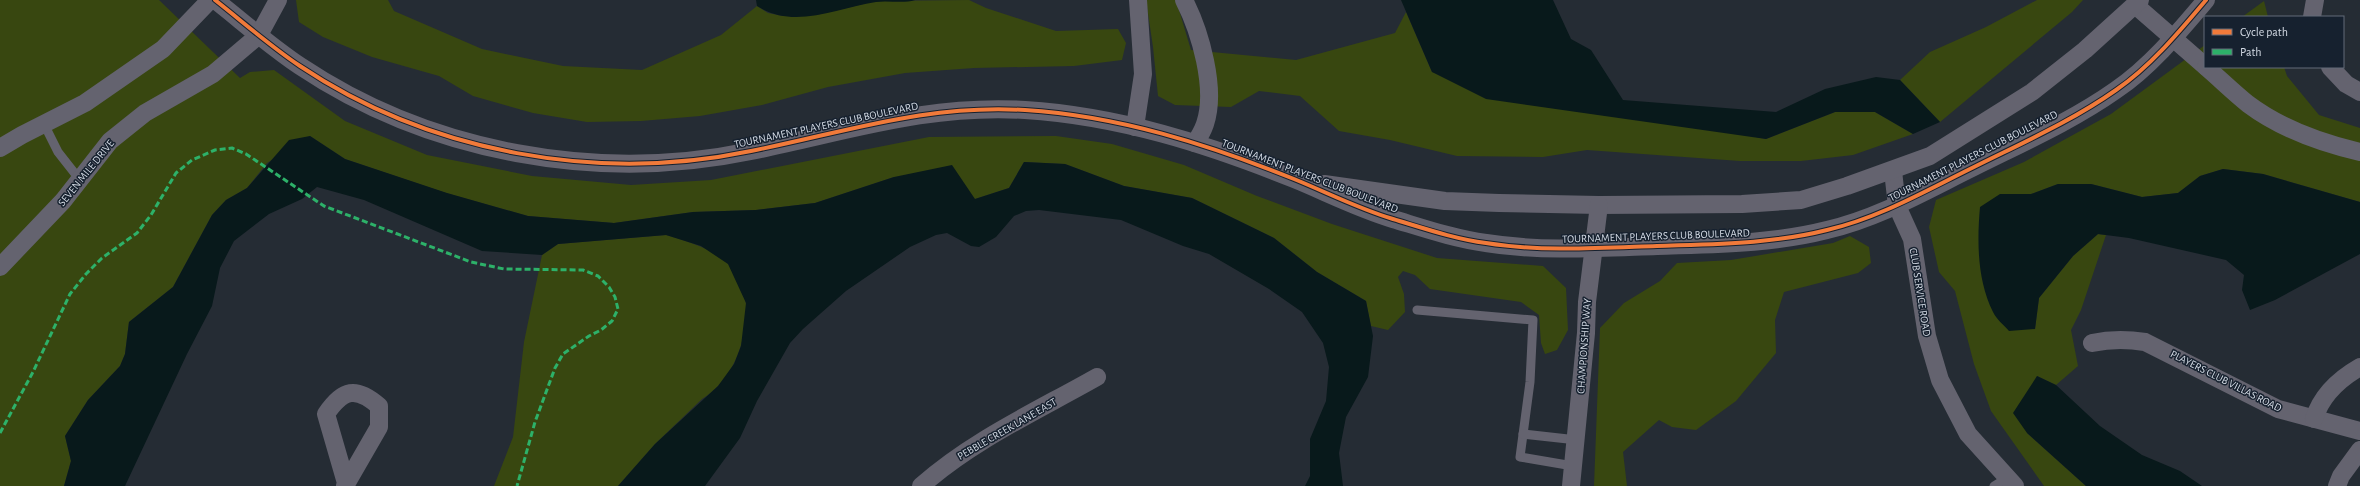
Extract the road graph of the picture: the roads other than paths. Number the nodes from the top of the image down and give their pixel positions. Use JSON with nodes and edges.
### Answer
{"nodes":[{"id":1,"x":210,"y":0,"type":"edge"},
{"id":2,"x":215,"y":0,"type":"edge"},
{"id":3,"x":278,"y":0,"type":"edge"},
{"id":4,"x":1138,"y":0,"type":"edge"},
{"id":5,"x":1184,"y":0,"type":"edge"},
{"id":6,"x":2206,"y":0,"type":"edge"},
{"id":7,"x":2315,"y":0,"type":"edge"},
{"id":8,"x":2138,"y":2,"type":"edge"},
{"id":9,"x":2312,"y":16,"type":"edge"},
{"id":10,"x":259,"y":35,"type":"junction"},
{"id":11,"x":2174,"y":38,"type":"junction"},
{"id":12,"x":2204,"y":64,"type":"edge"},
{"id":13,"x":2208,"y":68,"type":"edge"},
{"id":14,"x":2331,"y":68,"type":"edge"},
{"id":15,"x":2360,"y":92,"type":"edge"},
{"id":16,"x":44,"y":124,"type":"junction"},
{"id":17,"x":1135,"y":127,"type":"junction"},
{"id":18,"x":1196,"y":143,"type":"junction"},
{"id":19,"x":0,"y":148,"type":"edge"},
{"id":20,"x":2360,"y":152,"type":"edge"},
{"id":21,"x":1893,"y":171,"type":"junction"},
{"id":22,"x":1294,"y":179,"type":"junction"},
{"id":23,"x":80,"y":180,"type":"junction"},
{"id":24,"x":1599,"y":205,"type":"junction"},
{"id":25,"x":1897,"y":206,"type":"junction"},
{"id":26,"x":1594,"y":248,"type":"junction"},
{"id":27,"x":0,"y":267,"type":"edge"},
{"id":28,"x":1417,"y":310,"type":"dead end"},
{"id":29,"x":2092,"y":343,"type":"dead end"},
{"id":30,"x":2360,"y":367,"type":"edge"},
{"id":31,"x":1097,"y":377,"type":"dead end"},
{"id":32,"x":2314,"y":419,"type":"junction"},
{"id":33,"x":2360,"y":431,"type":"edge"},
{"id":34,"x":1523,"y":434,"type":"junction"},
{"id":35,"x":1577,"y":440,"type":"junction"},
{"id":36,"x":2360,"y":450,"type":"edge"},
{"id":37,"x":1573,"y":466,"type":"junction"},
{"id":38,"x":2005,"y":483,"type":"edge"},
{"id":39,"x":921,"y":486,"type":"edge"},
{"id":40,"x":1571,"y":486,"type":"edge"},
{"id":41,"x":2337,"y":486,"type":"edge"}],
"edges":[{"from":1,"to":16,"type":"street"},
{"from":2,"to":10,"type":"street","name":"TOURNAMENT PLAYERS CLUB BOULEVARD"},
{"from":3,"to":10,"type":"street"},
{"from":4,"to":17,"type":"street"},
{"from":5,"to":18,"type":"street"},
{"from":6,"to":11,"type":"street","name":"TOURNAMENT PLAYERS CLUB BOULEVARD"},
{"from":7,"to":9,"type":"street"},
{"from":8,"to":11,"type":"street"},
{"from":8,"to":21,"type":"street","name":"TOURNAMENT PLAYERS CLUB BOULEVARD"},
{"from":10,"to":17,"type":"street","name":"TOURNAMENT PLAYERS CLUB BOULEVARD"},
{"from":10,"to":23,"type":"street","name":"SEVEN MILE DRIVE"},
{"from":11,"to":12,"type":"street"},
{"from":11,"to":25,"type":"street","name":"TOURNAMENT PLAYERS CLUB BOULEVARD"},
{"from":13,"to":20,"type":"street"},
{"from":14,"to":15,"type":"street"},
{"from":16,"to":19,"type":"street"},
{"from":16,"to":23,"type":"lane"},
{"from":17,"to":18,"type":"street","name":"TOURNAMENT PLAYERS CLUB BOULEVARD"},
{"from":18,"to":22,"type":"street","name":"TOURNAMENT PLAYERS CLUB BOULEVARD"},
{"from":21,"to":24,"type":"street","name":"TOURNAMENT PLAYERS CLUB BOULEVARD"},
{"from":21,"to":25,"type":"street","name":"CLUB SERVICE ROAD"},
{"from":22,"to":24,"type":"street","name":"TOURNAMENT PLAYERS CLUB BOULEVARD"},
{"from":22,"to":26,"type":"street","name":"TOURNAMENT PLAYERS CLUB BOULEVARD"},
{"from":23,"to":27,"type":"street","name":"SEVEN MILE DRIVE"},
{"from":24,"to":26,"type":"street","name":"CHAMPIONSHIP WAY"},
{"from":25,"to":26,"type":"street","name":"TOURNAMENT PLAYERS CLUB BOULEVARD"},
{"from":25,"to":38,"type":"street","name":"CLUB SERVICE ROAD"},
{"from":26,"to":35,"type":"street","name":"CHAMPIONSHIP WAY"},
{"from":28,"to":34,"type":"lane"},
{"from":29,"to":32,"type":"street","name":"PLAYERS CLUB VILLAS ROAD"},
{"from":30,"to":32,"type":"street"},
{"from":31,"to":39,"type":"street","name":"PEBBLE CREEK LANE EAST"},
{"from":32,"to":33,"type":"street","name":"PLAYERS CLUB VILLAS ROAD"},
{"from":34,"to":35,"type":"lane"},
{"from":34,"to":37,"type":"lane"},
{"from":35,"to":37,"type":"street","name":"CHAMPIONSHIP WAY"},
{"from":36,"to":41,"type":"street"},
{"from":37,"to":40,"type":"street","name":"CHAMPIONSHIP WAY"}]}
